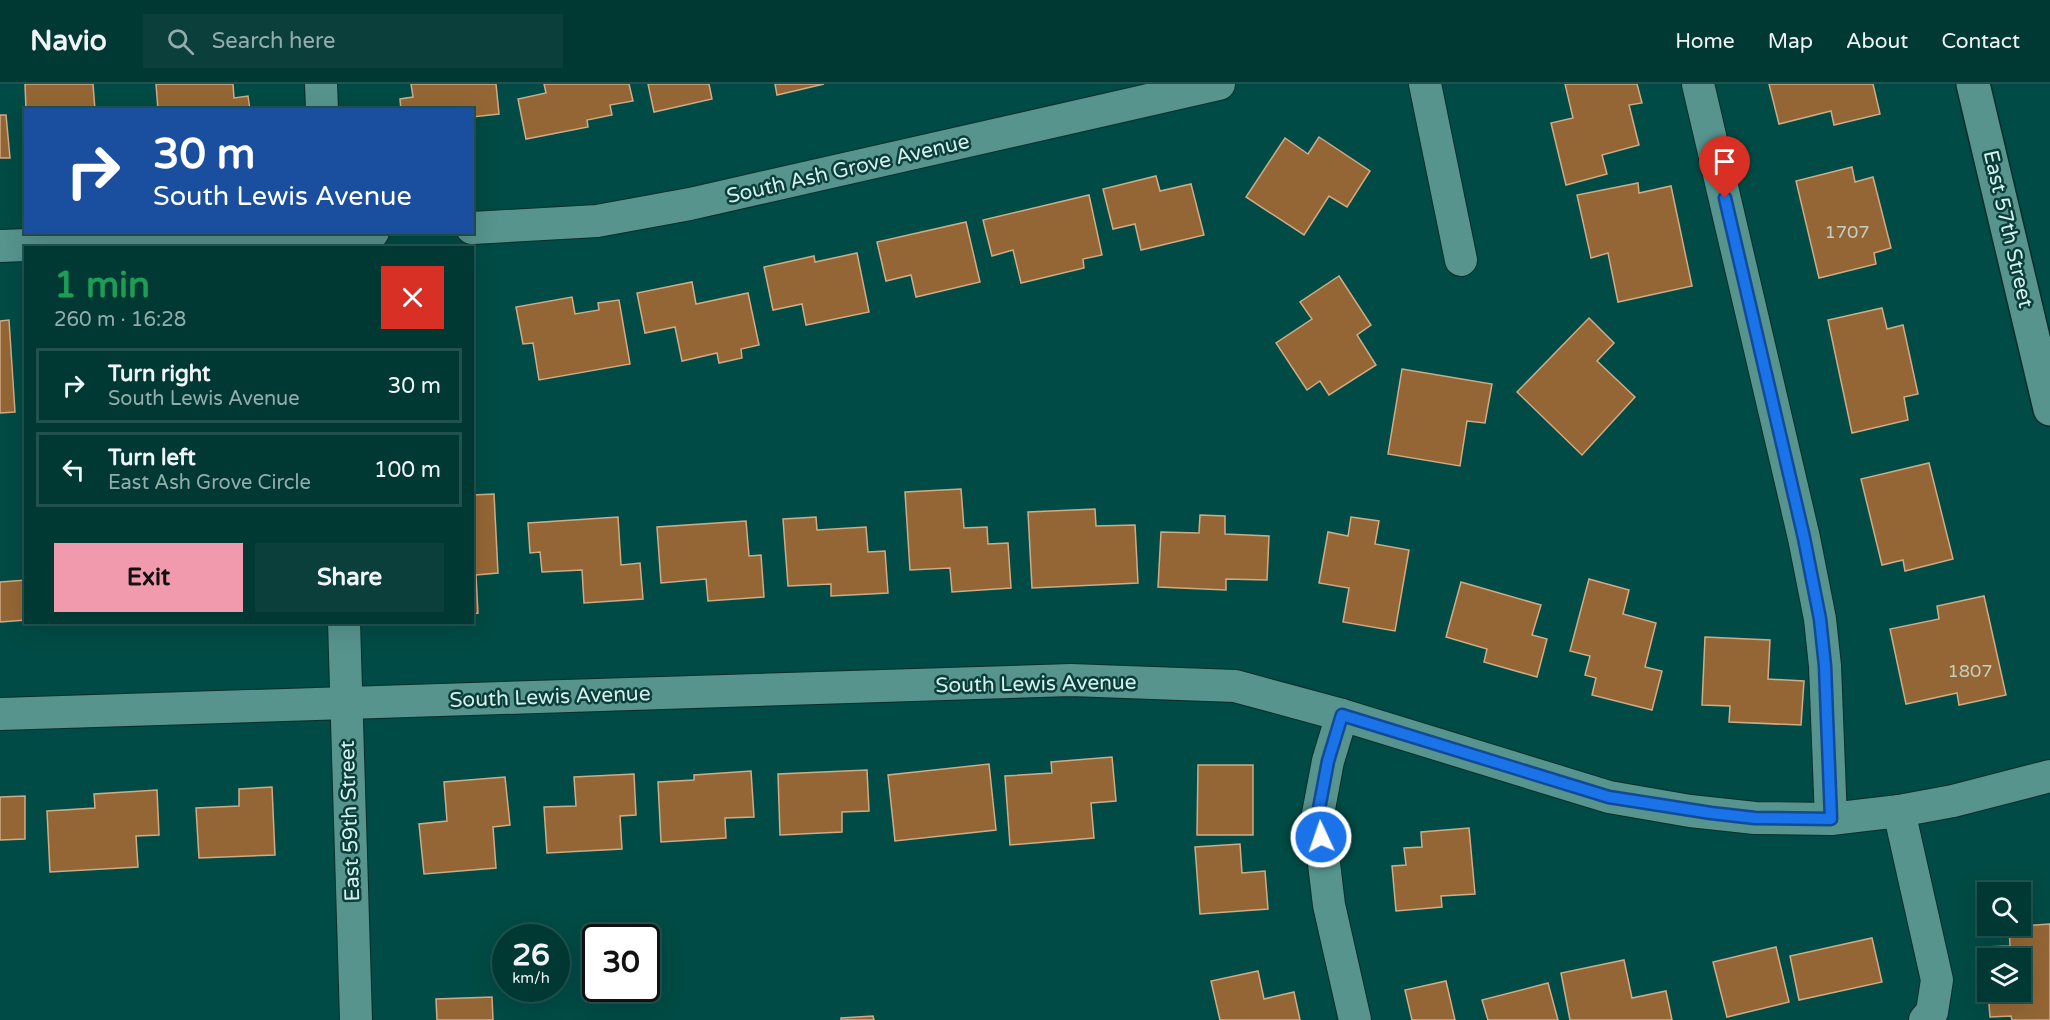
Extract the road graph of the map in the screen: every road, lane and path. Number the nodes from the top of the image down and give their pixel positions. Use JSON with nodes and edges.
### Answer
{"nodes":[{"id":1,"x":321,"y":84,"type":"edge"},
{"id":2,"x":1220,"y":84,"type":"edge"},
{"id":3,"x":1425,"y":84,"type":"edge"},
{"id":4,"x":1698,"y":84,"type":"edge"},
{"id":5,"x":1973,"y":84,"type":"edge"},
{"id":6,"x":322,"y":108,"type":"edge"},
{"id":7,"x":474,"y":228,"type":"edge"},
{"id":8,"x":357,"y":234,"type":"edge"},
{"id":9,"x":328,"y":238,"type":"edge"},
{"id":10,"x":0,"y":246,"type":"edge"},
{"id":11,"x":1461,"y":260,"type":"dead end"},
{"id":12,"x":2041,"y":332,"type":"edge"},
{"id":13,"x":2050,"y":409,"type":"edge"},
{"id":14,"x":344,"y":624,"type":"edge"},
{"id":15,"x":347,"y":703,"type":"junction"},
{"id":16,"x":0,"y":714,"type":"edge"},
{"id":17,"x":1342,"y":715,"type":"junction"},
{"id":18,"x":2050,"y":776,"type":"edge"},
{"id":19,"x":1899,"y":811,"type":"junction"},
{"id":20,"x":1831,"y":819,"type":"junction"},
{"id":21,"x":356,"y":1020,"type":"edge"},
{"id":22,"x":1355,"y":1020,"type":"edge"},
{"id":23,"x":1925,"y":1020,"type":"edge"}],
"edges":[{"from":1,"to":6,"type":"street"},
{"from":2,"to":7,"type":"street","name":"South Ash Grove Avenue"},
{"from":3,"to":11,"type":"street"},
{"from":4,"to":20,"type":"street"},
{"from":5,"to":12,"type":"main road","name":"East 57th Street"},
{"from":8,"to":9,"type":"street"},
{"from":9,"to":10,"type":"street"},
{"from":12,"to":13,"type":"main road","name":"East 57th Street"},
{"from":14,"to":15,"type":"street","name":"East 59th Street"},
{"from":15,"to":16,"type":"street","name":"South Lewis Avenue"},
{"from":15,"to":17,"type":"street","name":"South Lewis Avenue"},
{"from":15,"to":21,"type":"street","name":"East 59th Street"},
{"from":17,"to":20,"type":"street","name":"South Lewis Avenue"},
{"from":17,"to":22,"type":"street"},
{"from":18,"to":19,"type":"street","name":"South Lewis Avenue"},
{"from":19,"to":20,"type":"street","name":"South Lewis Avenue"},
{"from":19,"to":23,"type":"street"}]}
